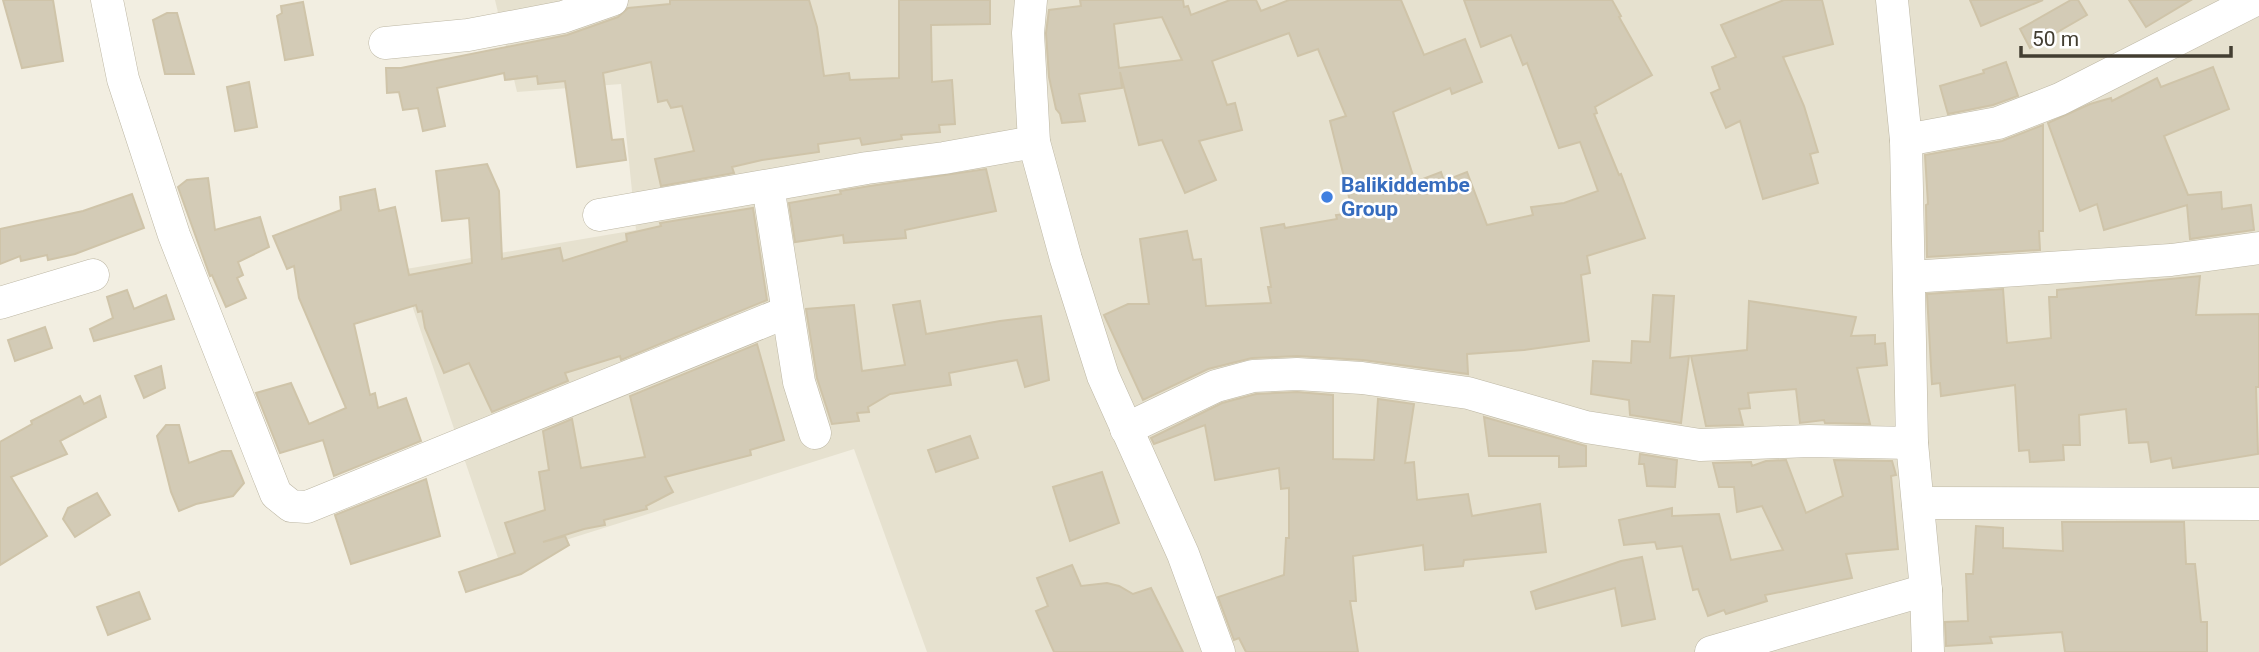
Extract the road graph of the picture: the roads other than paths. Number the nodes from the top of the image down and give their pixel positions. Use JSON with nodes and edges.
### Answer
{"nodes":[{"id":1,"x":107,"y":0,"type":"edge"},
{"id":2,"x":612,"y":0,"type":"edge"},
{"id":3,"x":1031,"y":0,"type":"edge"},
{"id":4,"x":1892,"y":0,"type":"edge"},
{"id":5,"x":2255,"y":0,"type":"edge"},
{"id":6,"x":385,"y":43,"type":"dead end"},
{"id":7,"x":1906,"y":140,"type":"junction"},
{"id":8,"x":1034,"y":142,"type":"junction"},
{"id":9,"x":768,"y":186,"type":"junction"},
{"id":10,"x":599,"y":215,"type":"dead end"},
{"id":11,"x":2259,"y":248,"type":"edge"},
{"id":12,"x":93,"y":275,"type":"dead end"},
{"id":13,"x":1910,"y":276,"type":"junction"},
{"id":14,"x":0,"y":303,"type":"edge"},
{"id":15,"x":787,"y":312,"type":"junction"},
{"id":16,"x":1126,"y":429,"type":"junction"},
{"id":17,"x":816,"y":433,"type":"dead end"},
{"id":18,"x":1912,"y":443,"type":"junction"},
{"id":19,"x":1917,"y":502,"type":"junction"},
{"id":20,"x":2259,"y":504,"type":"edge"},
{"id":21,"x":1926,"y":590,"type":"junction"},
{"id":22,"x":1219,"y":652,"type":"edge"},
{"id":23,"x":1711,"y":652,"type":"edge"},
{"id":24,"x":1928,"y":652,"type":"edge"}],
"edges":[{"from":1,"to":15,"type":"street"},
{"from":2,"to":6,"type":"street"},
{"from":3,"to":8,"type":"street"},
{"from":4,"to":7,"type":"street"},
{"from":5,"to":7,"type":"street"},
{"from":7,"to":13,"type":"street"},
{"from":8,"to":9,"type":"street"},
{"from":8,"to":16,"type":"street"},
{"from":9,"to":10,"type":"street"},
{"from":9,"to":15,"type":"street"},
{"from":11,"to":13,"type":"street"},
{"from":12,"to":14,"type":"street"},
{"from":13,"to":18,"type":"street"},
{"from":15,"to":17,"type":"street"},
{"from":16,"to":18,"type":"street"},
{"from":16,"to":22,"type":"street"},
{"from":18,"to":19,"type":"street"},
{"from":19,"to":20,"type":"street"},
{"from":19,"to":21,"type":"street"},
{"from":21,"to":23,"type":"street"},
{"from":21,"to":24,"type":"street"}]}
